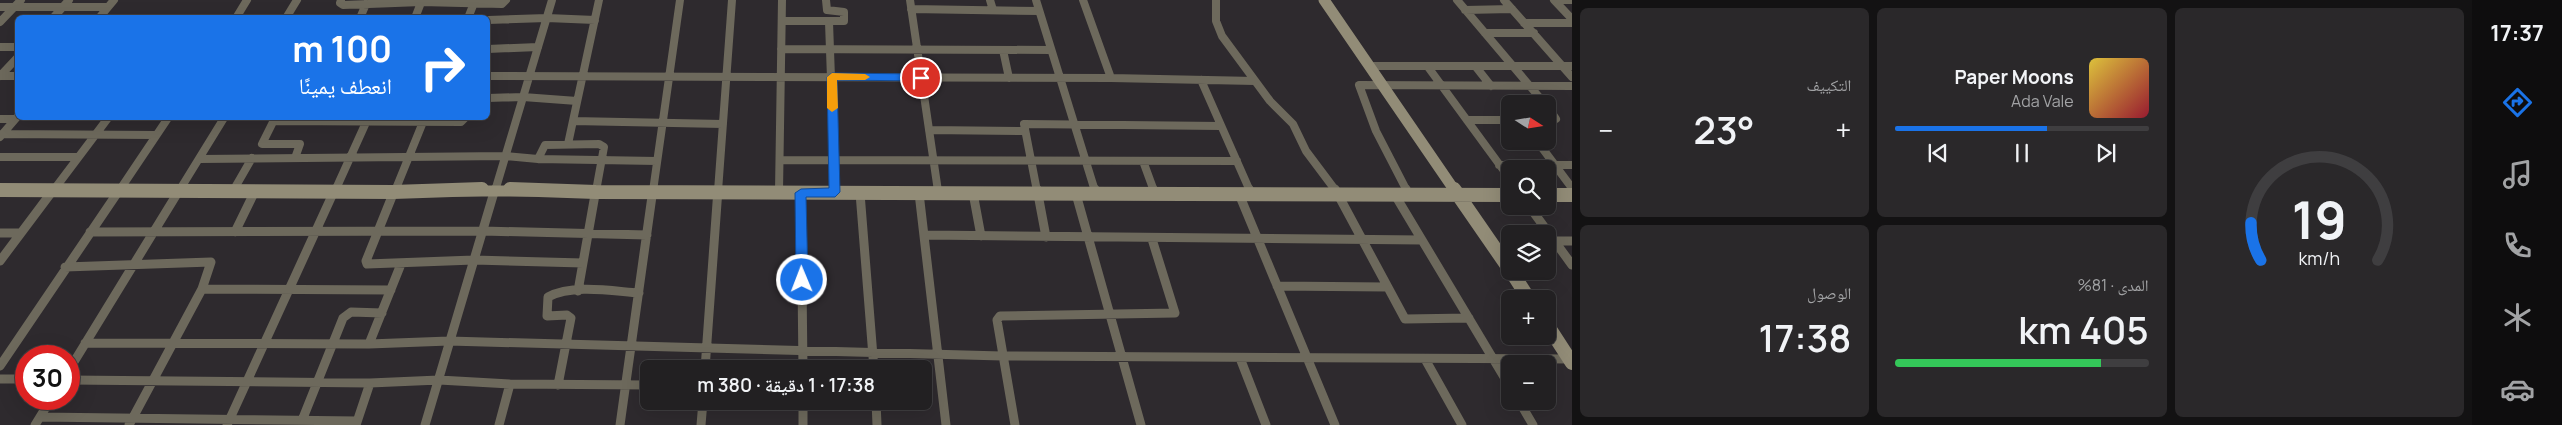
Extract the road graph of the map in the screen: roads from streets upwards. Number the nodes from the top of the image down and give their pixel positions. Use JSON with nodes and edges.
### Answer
{"nodes":[{"id":1,"x":20,"y":0,"type":"edge"},
{"id":2,"x":69,"y":0,"type":"edge"},
{"id":3,"x":114,"y":0,"type":"edge"},
{"id":4,"x":248,"y":0,"type":"edge"},
{"id":5,"x":297,"y":0,"type":"edge"},
{"id":6,"x":341,"y":0,"type":"edge"},
{"id":7,"x":506,"y":0,"type":"edge"},
{"id":8,"x":552,"y":0,"type":"edge"},
{"id":9,"x":599,"y":0,"type":"edge"},
{"id":10,"x":680,"y":0,"type":"edge"},
{"id":11,"x":732,"y":0,"type":"edge"},
{"id":12,"x":782,"y":0,"type":"edge"},
{"id":13,"x":826,"y":0,"type":"edge"},
{"id":14,"x":910,"y":0,"type":"edge"},
{"id":15,"x":990,"y":0,"type":"edge"},
{"id":16,"x":1036,"y":0,"type":"edge"},
{"id":17,"x":1083,"y":0,"type":"edge"},
{"id":18,"x":1216,"y":0,"type":"edge"},
{"id":19,"x":1324,"y":0,"type":"edge"},
{"id":20,"x":1457,"y":0,"type":"edge"},
{"id":21,"x":1508,"y":0,"type":"edge"},
{"id":22,"x":1555,"y":0,"type":"edge"},
{"id":23,"x":1572,"y":0,"type":"edge"},
{"id":24,"x":422,"y":1,"type":"edge"},
{"id":25,"x":474,"y":3,"type":"junction"},
{"id":26,"x":366,"y":4,"type":"junction"},
{"id":27,"x":0,"y":7,"type":"edge"},
{"id":28,"x":108,"y":7,"type":"junction"},
{"id":29,"x":13,"y":8,"type":"junction"},
{"id":30,"x":62,"y":8,"type":"junction"},
{"id":31,"x":911,"y":9,"type":"junction"},
{"id":32,"x":1512,"y":9,"type":"junction"},
{"id":33,"x":993,"y":10,"type":"junction"},
{"id":34,"x":1465,"y":10,"type":"junction"},
{"id":35,"x":1039,"y":11,"type":"junction"},
{"id":36,"x":56,"y":15,"type":"edge"},
{"id":37,"x":101,"y":15,"type":"edge"},
{"id":38,"x":238,"y":15,"type":"edge"},
{"id":39,"x":288,"y":15,"type":"edge"},
{"id":40,"x":361,"y":15,"type":"edge"},
{"id":41,"x":415,"y":15,"type":"edge"},
{"id":42,"x":469,"y":15,"type":"edge"},
{"id":43,"x":546,"y":18,"type":"junction"},
{"id":44,"x":1572,"y":19,"type":"edge"},
{"id":45,"x":490,"y":20,"type":"edge"},
{"id":46,"x":595,"y":20,"type":"junction"},
{"id":47,"x":782,"y":21,"type":"junction"},
{"id":48,"x":0,"y":22,"type":"edge"},
{"id":49,"x":829,"y":22,"type":"junction"},
{"id":50,"x":1524,"y":22,"type":"junction"},
{"id":51,"x":1572,"y":23,"type":"edge"},
{"id":52,"x":1485,"y":33,"type":"junction"},
{"id":53,"x":1534,"y":33,"type":"junction"},
{"id":54,"x":0,"y":47,"type":"edge"},
{"id":55,"x":15,"y":47,"type":"edge"},
{"id":56,"x":538,"y":47,"type":"junction"},
{"id":57,"x":781,"y":49,"type":"junction"},
{"id":58,"x":490,"y":50,"type":"edge"},
{"id":59,"x":830,"y":50,"type":"junction"},
{"id":60,"x":917,"y":50,"type":"junction"},
{"id":61,"x":1003,"y":50,"type":"junction"},
{"id":62,"x":1051,"y":50,"type":"junction"},
{"id":63,"x":15,"y":60,"type":"edge"},
{"id":64,"x":1514,"y":66,"type":"junction"},
{"id":65,"x":1562,"y":66,"type":"junction"},
{"id":66,"x":1572,"y":66,"type":"edge"},
{"id":67,"x":1428,"y":67,"type":"junction"},
{"id":68,"x":1476,"y":67,"type":"junction"},
{"id":69,"x":1372,"y":70,"type":"junction"},
{"id":70,"x":530,"y":74,"type":"junction"},
{"id":71,"x":0,"y":76,"type":"edge"},
{"id":72,"x":15,"y":76,"type":"edge"},
{"id":73,"x":490,"y":76,"type":"edge"},
{"id":74,"x":583,"y":77,"type":"junction"},
{"id":75,"x":669,"y":77,"type":"junction"},
{"id":76,"x":727,"y":77,"type":"junction"},
{"id":77,"x":781,"y":77,"type":"junction"},
{"id":78,"x":832,"y":77,"type":"junction"},
{"id":79,"x":1572,"y":77,"type":"edge"},
{"id":80,"x":921,"y":78,"type":"junction"},
{"id":81,"x":1009,"y":78,"type":"junction"},
{"id":82,"x":1060,"y":78,"type":"junction"},
{"id":83,"x":1111,"y":78,"type":"junction"},
{"id":84,"x":1200,"y":80,"type":"junction"},
{"id":85,"x":1255,"y":81,"type":"junction"},
{"id":86,"x":1382,"y":85,"type":"junction"},
{"id":87,"x":1442,"y":85,"type":"junction"},
{"id":88,"x":1491,"y":86,"type":"junction"},
{"id":89,"x":1530,"y":86,"type":"junction"},
{"id":90,"x":1572,"y":86,"type":"edge"},
{"id":91,"x":1538,"y":95,"type":"edge"},
{"id":92,"x":523,"y":97,"type":"junction"},
{"id":93,"x":490,"y":98,"type":"edge"},
{"id":94,"x":577,"y":101,"type":"junction"},
{"id":95,"x":15,"y":118,"type":"edge"},
{"id":96,"x":0,"y":119,"type":"edge"},
{"id":97,"x":15,"y":119,"type":"edge"},
{"id":98,"x":106,"y":120,"type":"edge"},
{"id":99,"x":167,"y":120,"type":"edge"},
{"id":100,"x":223,"y":120,"type":"edge"},
{"id":101,"x":274,"y":120,"type":"edge"},
{"id":102,"x":368,"y":120,"type":"edge"},
{"id":103,"x":407,"y":120,"type":"edge"},
{"id":104,"x":463,"y":120,"type":"edge"},
{"id":105,"x":1467,"y":120,"type":"junction"},
{"id":106,"x":1501,"y":120,"type":"edge"},
{"id":107,"x":574,"y":121,"type":"junction"},
{"id":108,"x":423,"y":122,"type":"junction"},
{"id":109,"x":663,"y":123,"type":"junction"},
{"id":110,"x":1075,"y":123,"type":"junction"},
{"id":111,"x":723,"y":124,"type":"junction"},
{"id":112,"x":1221,"y":126,"type":"junction"},
{"id":113,"x":929,"y":130,"type":"junction"},
{"id":114,"x":1024,"y":131,"type":"junction"},
{"id":115,"x":95,"y":135,"type":"junction"},
{"id":116,"x":156,"y":135,"type":"junction"},
{"id":117,"x":1,"y":136,"type":"edge"},
{"id":118,"x":568,"y":144,"type":"junction"},
{"id":119,"x":506,"y":156,"type":"junction"},
{"id":120,"x":0,"y":157,"type":"edge"},
{"id":121,"x":78,"y":157,"type":"junction"},
{"id":122,"x":199,"y":158,"type":"junction"},
{"id":123,"x":252,"y":158,"type":"junction"},
{"id":124,"x":295,"y":158,"type":"junction"},
{"id":125,"x":350,"y":158,"type":"junction"},
{"id":126,"x":407,"y":158,"type":"junction"},
{"id":127,"x":538,"y":159,"type":"junction"},
{"id":128,"x":602,"y":160,"type":"junction"},
{"id":129,"x":657,"y":160,"type":"junction"},
{"id":130,"x":780,"y":160,"type":"junction"},
{"id":131,"x":834,"y":160,"type":"junction"},
{"id":132,"x":933,"y":160,"type":"junction"},
{"id":133,"x":1030,"y":161,"type":"junction"},
{"id":134,"x":1087,"y":161,"type":"junction"},
{"id":135,"x":1143,"y":161,"type":"junction"},
{"id":136,"x":1237,"y":162,"type":"junction"},
{"id":137,"x":1499,"y":165,"type":"joint"},
{"id":138,"x":1556,"y":165,"type":"edge"},
{"id":139,"x":1572,"y":165,"type":"edge"},
{"id":140,"x":1501,"y":168,"type":"edge"},
{"id":141,"x":1556,"y":168,"type":"edge"},
{"id":142,"x":1572,"y":188,"type":"edge"},
{"id":143,"x":496,"y":189,"type":"junction"},
{"id":144,"x":0,"y":190,"type":"edge"},
{"id":145,"x":54,"y":190,"type":"junction"},
{"id":146,"x":118,"y":191,"type":"junction"},
{"id":147,"x":179,"y":191,"type":"junction"},
{"id":148,"x":234,"y":191,"type":"junction"},
{"id":149,"x":256,"y":191,"type":"junction"},
{"id":150,"x":335,"y":191,"type":"junction"},
{"id":151,"x":393,"y":192,"type":"junction"},
{"id":152,"x":596,"y":192,"type":"junction"},
{"id":153,"x":653,"y":192,"type":"junction"},
{"id":154,"x":718,"y":192,"type":"junction"},
{"id":155,"x":835,"y":192,"type":"junction"},
{"id":156,"x":780,"y":193,"type":"junction"},
{"id":157,"x":801,"y":193,"type":"junction"},
{"id":158,"x":860,"y":193,"type":"junction"},
{"id":159,"x":919,"y":193,"type":"junction"},
{"id":160,"x":938,"y":193,"type":"junction"},
{"id":161,"x":973,"y":193,"type":"junction"},
{"id":162,"x":1338,"y":193,"type":"junction"},
{"id":163,"x":1037,"y":194,"type":"junction"},
{"id":164,"x":1076,"y":194,"type":"junction"},
{"id":165,"x":1096,"y":194,"type":"junction"},
{"id":166,"x":1155,"y":194,"type":"junction"},
{"id":167,"x":1245,"y":194,"type":"junction"},
{"id":168,"x":1394,"y":195,"type":"junction"},
{"id":169,"x":1409,"y":195,"type":"junction"},
{"id":170,"x":1460,"y":195,"type":"junction"},
{"id":171,"x":1501,"y":195,"type":"edge"},
{"id":172,"x":1556,"y":195,"type":"edge"},
{"id":173,"x":1572,"y":195,"type":"edge"},
{"id":174,"x":483,"y":231,"type":"junction"},
{"id":175,"x":90,"y":232,"type":"junction"},
{"id":176,"x":154,"y":232,"type":"junction"},
{"id":177,"x":235,"y":232,"type":"junction"},
{"id":178,"x":0,"y":233,"type":"edge"},
{"id":179,"x":21,"y":233,"type":"junction"},
{"id":180,"x":316,"y":233,"type":"junction"},
{"id":181,"x":377,"y":233,"type":"junction"},
{"id":182,"x":588,"y":235,"type":"junction"},
{"id":183,"x":647,"y":235,"type":"junction"},
{"id":184,"x":925,"y":235,"type":"junction"},
{"id":185,"x":981,"y":236,"type":"junction"},
{"id":186,"x":1046,"y":237,"type":"junction"},
{"id":187,"x":1087,"y":237,"type":"junction"},
{"id":188,"x":1152,"y":239,"type":"junction"},
{"id":189,"x":1257,"y":239,"type":"junction"},
{"id":190,"x":1361,"y":239,"type":"junction"},
{"id":191,"x":1422,"y":240,"type":"junction"},
{"id":192,"x":1556,"y":241,"type":"edge"},
{"id":193,"x":1572,"y":241,"type":"edge"},
{"id":194,"x":1556,"y":244,"type":"edge"},
{"id":195,"x":1501,"y":257,"type":"edge"},
{"id":196,"x":474,"y":260,"type":"junction"},
{"id":197,"x":0,"y":261,"type":"edge"},
{"id":198,"x":583,"y":263,"type":"junction"},
{"id":199,"x":401,"y":264,"type":"junction"},
{"id":200,"x":133,"y":265,"type":"junction"},
{"id":201,"x":1572,"y":265,"type":"edge"},
{"id":202,"x":65,"y":267,"type":"junction"},
{"id":203,"x":1276,"y":286,"type":"junction"},
{"id":204,"x":1386,"y":286,"type":"junction"},
{"id":205,"x":202,"y":289,"type":"junction"},
{"id":206,"x":290,"y":290,"type":"junction"},
{"id":207,"x":391,"y":290,"type":"junction"},
{"id":208,"x":578,"y":291,"type":"junction"},
{"id":209,"x":639,"y":293,"type":"junction"},
{"id":210,"x":382,"y":313,"type":"junction"},
{"id":211,"x":1108,"y":313,"type":"junction"},
{"id":212,"x":1469,"y":318,"type":"junction"},
{"id":213,"x":1556,"y":338,"type":"edge"},
{"id":214,"x":85,"y":342,"type":"junction"},
{"id":215,"x":449,"y":342,"type":"junction"},
{"id":216,"x":172,"y":343,"type":"junction"},
{"id":217,"x":264,"y":344,"type":"junction"},
{"id":218,"x":331,"y":344,"type":"junction"},
{"id":219,"x":369,"y":344,"type":"junction"},
{"id":220,"x":564,"y":346,"type":"junction"},
{"id":221,"x":630,"y":346,"type":"junction"},
{"id":222,"x":706,"y":347,"type":"junction"},
{"id":223,"x":803,"y":350,"type":"junction"},
{"id":224,"x":80,"y":351,"type":"edge"},
{"id":225,"x":873,"y":352,"type":"junction"},
{"id":226,"x":938,"y":355,"type":"junction"},
{"id":227,"x":1002,"y":356,"type":"junction"},
{"id":228,"x":1121,"y":357,"type":"junction"},
{"id":229,"x":1492,"y":357,"type":"junction"},
{"id":230,"x":1240,"y":358,"type":"junction"},
{"id":231,"x":1425,"y":358,"type":"junction"},
{"id":232,"x":1306,"y":359,"type":"junction"},
{"id":233,"x":705,"y":360,"type":"edge"},
{"id":234,"x":803,"y":360,"type":"edge"},
{"id":235,"x":873,"y":360,"type":"edge"},
{"id":236,"x":1571,"y":360,"type":"edge"},
{"id":237,"x":2,"y":361,"type":"edge"},
{"id":238,"x":1501,"y":372,"type":"edge"},
{"id":239,"x":0,"y":379,"type":"edge"},
{"id":240,"x":15,"y":379,"type":"edge"},
{"id":241,"x":80,"y":380,"type":"edge"},
{"id":242,"x":152,"y":380,"type":"junction"},
{"id":243,"x":439,"y":380,"type":"junction"},
{"id":244,"x":248,"y":382,"type":"junction"},
{"id":245,"x":317,"y":382,"type":"junction"},
{"id":246,"x":370,"y":383,"type":"junction"},
{"id":247,"x":510,"y":384,"type":"junction"},
{"id":248,"x":558,"y":385,"type":"junction"},
{"id":249,"x":626,"y":385,"type":"junction"},
{"id":250,"x":640,"y":386,"type":"edge"},
{"id":251,"x":44,"y":410,"type":"edge"},
{"id":252,"x":702,"y":410,"type":"edge"},
{"id":253,"x":804,"y":410,"type":"edge"},
{"id":254,"x":876,"y":410,"type":"edge"},
{"id":255,"x":1524,"y":410,"type":"edge"},
{"id":256,"x":38,"y":421,"type":"edge"},
{"id":257,"x":131,"y":421,"type":"edge"},
{"id":258,"x":228,"y":422,"type":"edge"},
{"id":259,"x":301,"y":422,"type":"edge"},
{"id":260,"x":356,"y":423,"type":"edge"},
{"id":261,"x":425,"y":425,"type":"edge"},
{"id":262,"x":499,"y":425,"type":"edge"},
{"id":263,"x":620,"y":425,"type":"edge"},
{"id":264,"x":701,"y":425,"type":"edge"},
{"id":265,"x":804,"y":425,"type":"edge"},
{"id":266,"x":877,"y":425,"type":"edge"},
{"id":267,"x":946,"y":425,"type":"edge"},
{"id":268,"x":1015,"y":425,"type":"edge"},
{"id":269,"x":1141,"y":425,"type":"edge"},
{"id":270,"x":1266,"y":425,"type":"edge"},
{"id":271,"x":1335,"y":425,"type":"edge"},
{"id":272,"x":1462,"y":425,"type":"edge"},
{"id":273,"x":1533,"y":425,"type":"edge"}],
"edges":[{"from":1,"to":29,"type":"street"},
{"from":2,"to":30,"type":"street"},
{"from":3,"to":28,"type":"street"},
{"from":4,"to":38,"type":"street"},
{"from":5,"to":39,"type":"street"},
{"from":6,"to":26,"type":"street"},
{"from":7,"to":25,"type":"street"},
{"from":8,"to":43,"type":"street"},
{"from":9,"to":46,"type":"street"},
{"from":10,"to":75,"type":"street"},
{"from":11,"to":76,"type":"street"},
{"from":12,"to":47,"type":"street"},
{"from":13,"to":49,"type":"street"},
{"from":14,"to":31,"type":"street"},
{"from":15,"to":33,"type":"street"},
{"from":16,"to":35,"type":"street"},
{"from":17,"to":83,"type":"street"},
{"from":18,"to":85,"type":"street"},
{"from":19,"to":69,"type":"street"},
{"from":20,"to":34,"type":"street"},
{"from":21,"to":32,"type":"street"},
{"from":22,"to":23,"type":"street"},
{"from":22,"to":44,"type":"street"},
{"from":24,"to":25,"type":"street"},
{"from":24,"to":26,"type":"street"},
{"from":24,"to":41,"type":"street"},
{"from":25,"to":42,"type":"street"},
{"from":26,"to":40,"type":"street"},
{"from":27,"to":29,"type":"street"},
{"from":28,"to":30,"type":"street"},
{"from":28,"to":37,"type":"street"},
{"from":29,"to":30,"type":"street"},
{"from":29,"to":48,"type":"street"},
{"from":30,"to":36,"type":"street"},
{"from":31,"to":33,"type":"street"},
{"from":31,"to":60,"type":"street"},
{"from":32,"to":34,"type":"street"},
{"from":32,"to":50,"type":"street"},
{"from":33,"to":35,"type":"street"},
{"from":34,"to":52,"type":"street"},
{"from":35,"to":62,"type":"street"},
{"from":43,"to":45,"type":"street"},
{"from":43,"to":46,"type":"street"},
{"from":43,"to":56,"type":"street"},
{"from":46,"to":74,"type":"street"},
{"from":47,"to":49,"type":"street"},
{"from":47,"to":57,"type":"street"},
{"from":49,"to":59,"type":"street"},
{"from":50,"to":51,"type":"street"},
{"from":50,"to":53,"type":"street"},
{"from":52,"to":53,"type":"street"},
{"from":52,"to":64,"type":"street"},
{"from":53,"to":65,"type":"street"},
{"from":54,"to":55,"type":"street"},
{"from":56,"to":58,"type":"street"},
{"from":56,"to":70,"type":"street"},
{"from":57,"to":59,"type":"street"},
{"from":57,"to":77,"type":"street"},
{"from":59,"to":60,"type":"street"},
{"from":59,"to":78,"type":"street"},
{"from":60,"to":61,"type":"street"},
{"from":60,"to":80,"type":"street"},
{"from":61,"to":62,"type":"street"},
{"from":61,"to":81,"type":"street"},
{"from":62,"to":82,"type":"street"},
{"from":63,"to":71,"type":"street"},
{"from":64,"to":65,"type":"street"},
{"from":64,"to":68,"type":"street"},
{"from":64,"to":89,"type":"street"},
{"from":65,"to":66,"type":"street"},
{"from":65,"to":79,"type":"street"},
{"from":67,"to":68,"type":"street"},
{"from":67,"to":69,"type":"street"},
{"from":67,"to":87,"type":"street"},
{"from":68,"to":88,"type":"street"},
{"from":69,"to":86,"type":"street"},
{"from":70,"to":73,"type":"street"},
{"from":70,"to":74,"type":"street"},
{"from":70,"to":92,"type":"street"},
{"from":71,"to":72,"type":"street"},
{"from":74,"to":75,"type":"street"},
{"from":74,"to":94,"type":"street"},
{"from":75,"to":76,"type":"street"},
{"from":75,"to":109,"type":"street"},
{"from":76,"to":77,"type":"street"},
{"from":76,"to":111,"type":"street"},
{"from":77,"to":78,"type":"street"},
{"from":77,"to":130,"type":"street"},
{"from":78,"to":80,"type":"street"},
{"from":78,"to":131,"type":"street"},
{"from":80,"to":81,"type":"street"},
{"from":80,"to":113,"type":"street"},
{"from":81,"to":82,"type":"street"},
{"from":82,"to":83,"type":"street"},
{"from":82,"to":110,"type":"street"},
{"from":83,"to":84,"type":"street"},
{"from":84,"to":85,"type":"street"},
{"from":84,"to":112,"type":"street"},
{"from":85,"to":162,"type":"street"},
{"from":86,"to":87,"type":"street"},
{"from":86,"to":169,"type":"street"},
{"from":86,"to":170,"type":"street"},
{"from":87,"to":88,"type":"street"},
{"from":87,"to":105,"type":"street"},
{"from":88,"to":89,"type":"street"},
{"from":89,"to":90,"type":"street"},
{"from":89,"to":91,"type":"street"},
{"from":92,"to":93,"type":"street"},
{"from":92,"to":94,"type":"street"},
{"from":92,"to":119,"type":"street"},
{"from":94,"to":107,"type":"street"},
{"from":95,"to":96,"type":"street"},
{"from":97,"to":117,"type":"street"},
{"from":98,"to":115,"type":"street"},
{"from":99,"to":116,"type":"street"},
{"from":100,"to":122,"type":"street"},
{"from":101,"to":124,"type":"street"},
{"from":102,"to":125,"type":"street"},
{"from":103,"to":108,"type":"street"},
{"from":104,"to":108,"type":"street"},
{"from":105,"to":106,"type":"street"},
{"from":105,"to":137,"type":"street"},
{"from":107,"to":109,"type":"street"},
{"from":107,"to":118,"type":"street"},
{"from":108,"to":126,"type":"street"},
{"from":109,"to":111,"type":"street"},
{"from":109,"to":129,"type":"street"},
{"from":110,"to":112,"type":"street"},
{"from":110,"to":114,"type":"street"},
{"from":110,"to":134,"type":"street"},
{"from":111,"to":154,"type":"street"},
{"from":112,"to":136,"type":"street"},
{"from":113,"to":114,"type":"street"},
{"from":113,"to":132,"type":"street"},
{"from":114,"to":133,"type":"street"},
{"from":115,"to":116,"type":"street"},
{"from":115,"to":117,"type":"street"},
{"from":115,"to":121,"type":"street"},
{"from":116,"to":146,"type":"street"},
{"from":118,"to":127,"type":"street"},
{"from":118,"to":128,"type":"street"},
{"from":119,"to":126,"type":"street"},
{"from":119,"to":127,"type":"street"},
{"from":119,"to":143,"type":"street"},
{"from":120,"to":121,"type":"street"},
{"from":121,"to":145,"type":"street"},
{"from":122,"to":123,"type":"street"},
{"from":122,"to":147,"type":"street"},
{"from":123,"to":124,"type":"street"},
{"from":123,"to":148,"type":"street"},
{"from":124,"to":125,"type":"street"},
{"from":125,"to":126,"type":"street"},
{"from":125,"to":150,"type":"street"},
{"from":126,"to":151,"type":"street"},
{"from":127,"to":128,"type":"street"},
{"from":128,"to":129,"type":"street"},
{"from":128,"to":152,"type":"street"},
{"from":129,"to":153,"type":"street"},
{"from":130,"to":131,"type":"street"},
{"from":130,"to":156,"type":"street"},
{"from":131,"to":132,"type":"street"},
{"from":131,"to":155,"type":"street"},
{"from":132,"to":133,"type":"street"},
{"from":132,"to":160,"type":"street"},
{"from":133,"to":134,"type":"street"},
{"from":133,"to":163,"type":"street"},
{"from":134,"to":135,"type":"street"},
{"from":134,"to":165,"type":"street"},
{"from":135,"to":136,"type":"street"},
{"from":135,"to":166,"type":"street"},
{"from":136,"to":167,"type":"street"},
{"from":137,"to":140,"type":"street"},
{"from":138,"to":139,"type":"street"},
{"from":141,"to":142,"type":"street"},
{"from":143,"to":151,"type":"street"},
{"from":143,"to":152,"type":"street"},
{"from":143,"to":174,"type":"street"},
{"from":144,"to":145,"type":"street"},
{"from":145,"to":146,"type":"street"},
{"from":145,"to":179,"type":"street"},
{"from":146,"to":147,"type":"street"},
{"from":146,"to":175,"type":"street"},
{"from":147,"to":148,"type":"street"},
{"from":147,"to":176,"type":"street"},
{"from":148,"to":149,"type":"street"},
{"from":149,"to":150,"type":"street"},
{"from":149,"to":177,"type":"street"},
{"from":150,"to":151,"type":"street"},
{"from":150,"to":180,"type":"street"},
{"from":151,"to":181,"type":"street"},
{"from":152,"to":153,"type":"street"},
{"from":152,"to":182,"type":"street"},
{"from":153,"to":154,"type":"street"},
{"from":153,"to":183,"type":"street"},
{"from":154,"to":156,"type":"street"},
{"from":154,"to":222,"type":"street"},
{"from":155,"to":157,"type":"street"},
{"from":155,"to":158,"type":"street"},
{"from":156,"to":157,"type":"street"},
{"from":157,"to":223,"type":"street"},
{"from":158,"to":159,"type":"street"},
{"from":158,"to":225,"type":"street"},
{"from":159,"to":160,"type":"street"},
{"from":159,"to":184,"type":"street"},
{"from":160,"to":161,"type":"street"},
{"from":161,"to":163,"type":"street"},
{"from":161,"to":185,"type":"street"},
{"from":162,"to":167,"type":"street"},
{"from":162,"to":168,"type":"street"},
{"from":162,"to":190,"type":"street"},
{"from":163,"to":164,"type":"street"},
{"from":163,"to":186,"type":"street"},
{"from":164,"to":165,"type":"street"},
{"from":164,"to":187,"type":"street"},
{"from":165,"to":166,"type":"street"},
{"from":166,"to":167,"type":"street"},
{"from":167,"to":189,"type":"street"},
{"from":168,"to":169,"type":"street"},
{"from":168,"to":191,"type":"street"},
{"from":169,"to":170,"type":"street"},
{"from":170,"to":171,"type":"street"},
{"from":170,"to":195,"type":"street"},
{"from":172,"to":173,"type":"street"},
{"from":174,"to":181,"type":"street"},
{"from":174,"to":182,"type":"street"},
{"from":174,"to":196,"type":"street"},
{"from":175,"to":176,"type":"street"},
{"from":175,"to":202,"type":"street"},
{"from":176,"to":177,"type":"street"},
{"from":176,"to":200,"type":"street"},
{"from":177,"to":180,"type":"street"},
{"from":178,"to":179,"type":"street"},
{"from":179,"to":197,"type":"street"},
{"from":180,"to":181,"type":"street"},
{"from":180,"to":206,"type":"street"},
{"from":181,"to":199,"type":"street"},
{"from":182,"to":183,"type":"street"},
{"from":182,"to":198,"type":"street"},
{"from":183,"to":209,"type":"street"},
{"from":184,"to":185,"type":"street"},
{"from":184,"to":226,"type":"street"},
{"from":185,"to":186,"type":"street"},
{"from":186,"to":187,"type":"street"},
{"from":187,"to":188,"type":"street"},
{"from":187,"to":211,"type":"street"},
{"from":188,"to":189,"type":"street"},
{"from":188,"to":211,"type":"street"},
{"from":189,"to":190,"type":"street"},
{"from":189,"to":203,"type":"street"},
{"from":190,"to":191,"type":"street"},
{"from":190,"to":204,"type":"street"},
{"from":191,"to":212,"type":"street"},
{"from":192,"to":193,"type":"street"},
{"from":194,"to":201,"type":"street"},
{"from":196,"to":198,"type":"street"},
{"from":196,"to":199,"type":"street"},
{"from":196,"to":215,"type":"street"},
{"from":198,"to":208,"type":"street"},
{"from":199,"to":207,"type":"street"},
{"from":200,"to":202,"type":"street"},
{"from":200,"to":205,"type":"street"},
{"from":200,"to":214,"type":"street"},
{"from":202,"to":237,"type":"street"},
{"from":203,"to":204,"type":"street"},
{"from":203,"to":232,"type":"street"},
{"from":204,"to":212,"type":"street"},
{"from":205,"to":206,"type":"street"},
{"from":205,"to":216,"type":"street"},
{"from":206,"to":207,"type":"street"},
{"from":206,"to":217,"type":"street"},
{"from":207,"to":210,"type":"street"},
{"from":208,"to":209,"type":"street"},
{"from":208,"to":220,"type":"street"},
{"from":209,"to":221,"type":"street"},
{"from":210,"to":218,"type":"street"},
{"from":210,"to":219,"type":"street"},
{"from":211,"to":227,"type":"street"},
{"from":211,"to":228,"type":"street"},
{"from":212,"to":229,"type":"street"},
{"from":213,"to":236,"type":"street"},
{"from":214,"to":216,"type":"street"},
{"from":214,"to":224,"type":"street"},
{"from":215,"to":219,"type":"street"},
{"from":215,"to":220,"type":"street"},
{"from":215,"to":243,"type":"street"},
{"from":216,"to":217,"type":"street"},
{"from":216,"to":242,"type":"street"},
{"from":217,"to":218,"type":"street"},
{"from":217,"to":244,"type":"street"},
{"from":218,"to":219,"type":"street"},
{"from":218,"to":245,"type":"street"},
{"from":220,"to":221,"type":"street"},
{"from":220,"to":248,"type":"street"},
{"from":221,"to":222,"type":"street"},
{"from":221,"to":249,"type":"street"},
{"from":222,"to":223,"type":"street"},
{"from":222,"to":233,"type":"street"},
{"from":223,"to":225,"type":"street"},
{"from":223,"to":234,"type":"street"},
{"from":225,"to":226,"type":"street"},
{"from":225,"to":235,"type":"street"},
{"from":226,"to":227,"type":"street"},
{"from":226,"to":267,"type":"street"},
{"from":227,"to":228,"type":"street"},
{"from":227,"to":268,"type":"street"},
{"from":228,"to":230,"type":"street"},
{"from":228,"to":269,"type":"street"},
{"from":229,"to":231,"type":"street"},
{"from":229,"to":236,"type":"street"},
{"from":229,"to":238,"type":"street"},
{"from":230,"to":232,"type":"street"},
{"from":230,"to":270,"type":"street"},
{"from":231,"to":232,"type":"street"},
{"from":231,"to":272,"type":"street"},
{"from":232,"to":271,"type":"street"},
{"from":239,"to":240,"type":"street"},
{"from":241,"to":242,"type":"street"},
{"from":242,"to":244,"type":"street"},
{"from":242,"to":257,"type":"street"},
{"from":243,"to":246,"type":"street"},
{"from":243,"to":247,"type":"street"},
{"from":243,"to":261,"type":"street"},
{"from":244,"to":245,"type":"street"},
{"from":244,"to":258,"type":"street"},
{"from":245,"to":246,"type":"street"},
{"from":245,"to":259,"type":"street"},
{"from":246,"to":260,"type":"street"},
{"from":247,"to":248,"type":"street"},
{"from":247,"to":262,"type":"street"},
{"from":248,"to":249,"type":"street"},
{"from":249,"to":250,"type":"street"},
{"from":249,"to":263,"type":"street"},
{"from":251,"to":256,"type":"street"},
{"from":252,"to":264,"type":"street"},
{"from":253,"to":265,"type":"street"},
{"from":254,"to":266,"type":"street"},
{"from":255,"to":273,"type":"street"},
{"from":256,"to":257,"type":"street"},
{"from":257,"to":258,"type":"street"},
{"from":258,"to":259,"type":"street"},
{"from":259,"to":260,"type":"street"}]}
